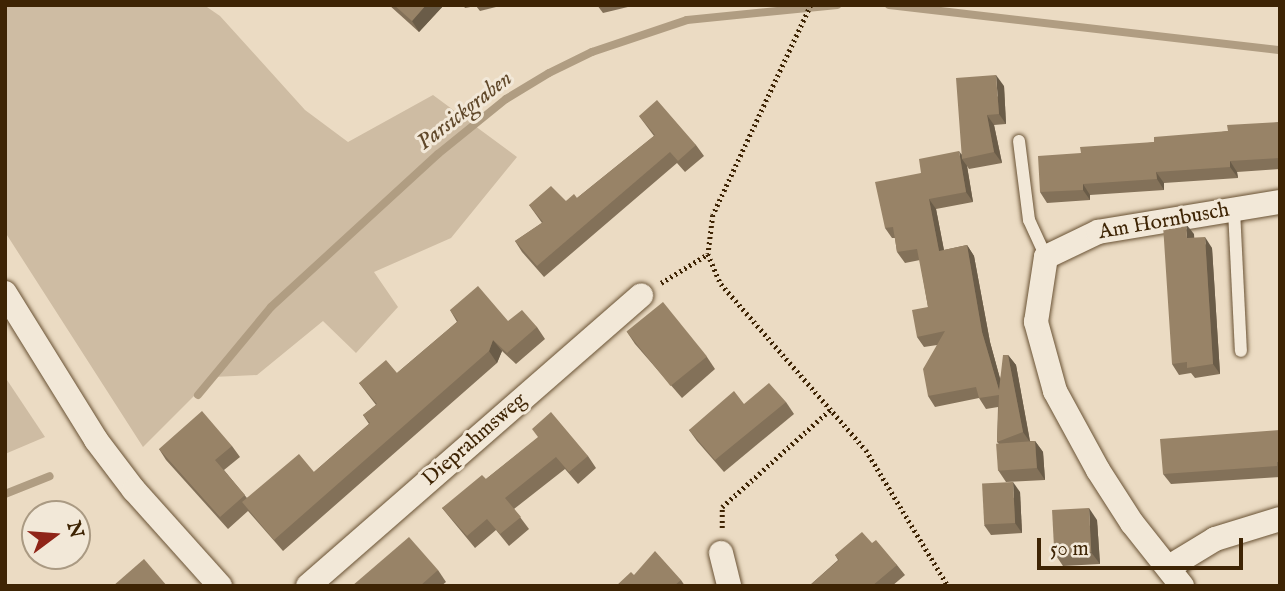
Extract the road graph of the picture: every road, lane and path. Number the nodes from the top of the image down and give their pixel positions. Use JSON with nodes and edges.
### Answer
{"nodes":[{"id":1,"x":811,"y":5,"type":"edge"},
{"id":2,"x":1019,"y":141,"type":"dead end"},
{"id":3,"x":1280,"y":202,"type":"edge"},
{"id":4,"x":1234,"y":210,"type":"junction"},
{"id":5,"x":708,"y":254,"type":"junction"},
{"id":6,"x":1046,"y":257,"type":"junction"},
{"id":7,"x":5,"y":293,"type":"edge"},
{"id":8,"x":641,"y":295,"type":"joint"},
{"id":9,"x":1241,"y":351,"type":"dead end"},
{"id":10,"x":831,"y":409,"type":"junction"},
{"id":11,"x":1280,"y":519,"type":"edge"},
{"id":12,"x":722,"y":553,"type":"joint"},
{"id":13,"x":1176,"y":576,"type":"edge"},
{"id":14,"x":220,"y":586,"type":"edge"},
{"id":15,"x":308,"y":586,"type":"edge"},
{"id":16,"x":729,"y":586,"type":"edge"},
{"id":17,"x":948,"y":586,"type":"edge"}],
"edges":[{"from":1,"to":5,"type":"path"},
{"from":2,"to":6,"type":"lane"},
{"from":3,"to":4,"type":"street","name":"Am Hornbusch"},
{"from":4,"to":6,"type":"street","name":"Am Hornbusch"},
{"from":4,"to":9,"type":"lane"},
{"from":5,"to":8,"type":"path"},
{"from":5,"to":10,"type":"path"},
{"from":6,"to":13,"type":"street"},
{"from":7,"to":14,"type":"street"},
{"from":8,"to":15,"type":"street","name":"Dieprahmsweg"},
{"from":10,"to":12,"type":"path"},
{"from":10,"to":17,"type":"path"},
{"from":11,"to":13,"type":"street"},
{"from":12,"to":16,"type":"street"}]}
